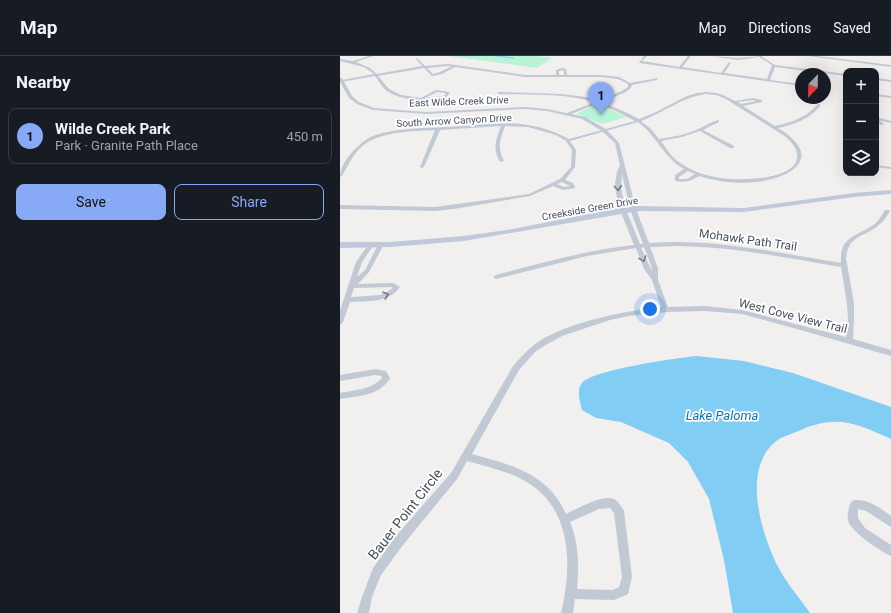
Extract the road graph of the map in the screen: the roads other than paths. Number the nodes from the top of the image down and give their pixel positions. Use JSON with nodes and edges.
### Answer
{"nodes":[{"id":1,"x":372,"y":56,"type":"edge"},
{"id":2,"x":592,"y":56,"type":"edge"},
{"id":3,"x":646,"y":56,"type":"edge"},
{"id":4,"x":690,"y":56,"type":"edge"},
{"id":5,"x":710,"y":56,"type":"edge"},
{"id":6,"x":761,"y":56,"type":"edge"},
{"id":7,"x":809,"y":56,"type":"edge"},
{"id":8,"x":597,"y":57,"type":"edge"},
{"id":9,"x":417,"y":59,"type":"dead end"},
{"id":10,"x":340,"y":60,"type":"edge"},
{"id":11,"x":354,"y":62,"type":"junction"},
{"id":12,"x":729,"y":63,"type":"dead end"},
{"id":13,"x":455,"y":66,"type":"junction"},
{"id":14,"x":774,"y":66,"type":"junction"},
{"id":15,"x":891,"y":66,"type":"edge"},
{"id":16,"x":423,"y":67,"type":"junction"},
{"id":17,"x":680,"y":68,"type":"junction"},
{"id":18,"x":376,"y":74,"type":"junction"},
{"id":19,"x":722,"y":74,"type":"junction"},
{"id":20,"x":843,"y":75,"type":"edge"},
{"id":21,"x":558,"y":76,"type":"junction"},
{"id":22,"x":566,"y":76,"type":"junction"},
{"id":23,"x":341,"y":79,"type":"edge"},
{"id":24,"x":657,"y":79,"type":"dead end"},
{"id":25,"x":879,"y":79,"type":"edge"},
{"id":26,"x":768,"y":80,"type":"junction"},
{"id":27,"x":891,"y":81,"type":"edge"},
{"id":28,"x":630,"y":84,"type":"junction"},
{"id":29,"x":795,"y":84,"type":"edge"},
{"id":30,"x":623,"y":92,"type":"junction"},
{"id":31,"x":499,"y":94,"type":"dead end"},
{"id":32,"x":879,"y":95,"type":"edge"},
{"id":33,"x":891,"y":97,"type":"edge"},
{"id":34,"x":422,"y":98,"type":"junction"},
{"id":35,"x":591,"y":100,"type":"junction"},
{"id":36,"x":597,"y":102,"type":"junction"},
{"id":37,"x":734,"y":102,"type":"junction"},
{"id":38,"x":819,"y":105,"type":"dead end"},
{"id":39,"x":739,"y":106,"type":"junction"},
{"id":40,"x":568,"y":114,"type":"junction"},
{"id":41,"x":636,"y":119,"type":"junction"},
{"id":42,"x":718,"y":122,"type":"dead end"},
{"id":43,"x":891,"y":123,"type":"edge"},
{"id":44,"x":879,"y":124,"type":"edge"},
{"id":45,"x":882,"y":124,"type":"junction"},
{"id":46,"x":504,"y":125,"type":"junction"},
{"id":47,"x":602,"y":128,"type":"junction"},
{"id":48,"x":773,"y":128,"type":"junction"},
{"id":49,"x":438,"y":129,"type":"junction"},
{"id":50,"x":702,"y":131,"type":"junction"},
{"id":51,"x":566,"y":139,"type":"junction"},
{"id":52,"x":659,"y":140,"type":"junction"},
{"id":53,"x":732,"y":147,"type":"dead end"},
{"id":54,"x":502,"y":161,"type":"dead end"},
{"id":55,"x":621,"y":166,"type":"junction"},
{"id":56,"x":879,"y":166,"type":"edge"},
{"id":57,"x":422,"y":167,"type":"dead end"},
{"id":58,"x":891,"y":168,"type":"edge"},
{"id":59,"x":342,"y":169,"type":"edge"},
{"id":60,"x":688,"y":169,"type":"junction"},
{"id":61,"x":698,"y":174,"type":"junction"},
{"id":62,"x":340,"y":176,"type":"edge"},
{"id":63,"x":562,"y":180,"type":"junction"},
{"id":64,"x":555,"y":185,"type":"junction"},
{"id":65,"x":891,"y":192,"type":"edge"},
{"id":66,"x":340,"y":207,"type":"edge"},
{"id":67,"x":633,"y":209,"type":"junction"},
{"id":68,"x":623,"y":210,"type":"junction"},
{"id":69,"x":887,"y":211,"type":"dead end"},
{"id":70,"x":340,"y":245,"type":"edge"},
{"id":71,"x":370,"y":246,"type":"junction"},
{"id":72,"x":380,"y":246,"type":"junction"},
{"id":73,"x":638,"y":246,"type":"junction"},
{"id":74,"x":648,"y":246,"type":"junction"},
{"id":75,"x":845,"y":266,"type":"junction"},
{"id":76,"x":496,"y":277,"type":"dead end"},
{"id":77,"x":655,"y":280,"type":"junction"},
{"id":78,"x":352,"y":286,"type":"junction"},
{"id":79,"x":347,"y":300,"type":"junction"},
{"id":80,"x":664,"y":309,"type":"junction"},
{"id":81,"x":340,"y":322,"type":"edge"},
{"id":82,"x":849,"y":341,"type":"junction"},
{"id":83,"x":891,"y":353,"type":"edge"},
{"id":84,"x":340,"y":378,"type":"edge"},
{"id":85,"x":340,"y":396,"type":"edge"},
{"id":86,"x":465,"y":456,"type":"junction"},
{"id":87,"x":564,"y":520,"type":"junction"},
{"id":88,"x":891,"y":522,"type":"edge"},
{"id":89,"x":891,"y":551,"type":"edge"},
{"id":90,"x":572,"y":594,"type":"junction"},
{"id":91,"x":362,"y":613,"type":"edge"},
{"id":92,"x":567,"y":613,"type":"edge"}],
"edges":[{"from":1,"to":11,"type":"street"},
{"from":2,"to":8,"type":"street"},
{"from":3,"to":17,"type":"street"},
{"from":4,"to":17,"type":"street"},
{"from":5,"to":6,"type":"street"},
{"from":6,"to":14,"type":"street"},
{"from":7,"to":15,"type":"street"},
{"from":9,"to":16,"type":"street"},
{"from":10,"to":11,"type":"street"},
{"from":11,"to":18,"type":"street"},
{"from":12,"to":19,"type":"street"},
{"from":13,"to":16,"type":"street"},
{"from":13,"to":16,"type":"street"},
{"from":13,"to":21,"type":"street"},
{"from":14,"to":20,"type":"street"},
{"from":14,"to":26,"type":"street"},
{"from":16,"to":18,"type":"street"},
{"from":17,"to":19,"type":"street"},
{"from":18,"to":23,"type":"street"},
{"from":18,"to":34,"type":"street"},
{"from":19,"to":26,"type":"street"},
{"from":21,"to":22,"type":"street"},
{"from":21,"to":22,"type":"street"},
{"from":22,"to":28,"type":"street"},
{"from":23,"to":40,"type":"street","name":"East Wilde Creek Drive"},
{"from":24,"to":28,"type":"street"},
{"from":25,"to":27,"type":"street"},
{"from":26,"to":29,"type":"street"},
{"from":28,"to":30,"type":"street"},
{"from":30,"to":35,"type":"street"},
{"from":30,"to":36,"type":"street"},
{"from":31,"to":35,"type":"street"},
{"from":32,"to":33,"type":"street"},
{"from":34,"to":34,"type":"street"},
{"from":35,"to":36,"type":"street"},
{"from":35,"to":40,"type":"street"},
{"from":36,"to":40,"type":"street"},
{"from":36,"to":41,"type":"street"},
{"from":37,"to":39,"type":"street"},
{"from":37,"to":39,"type":"street"},
{"from":37,"to":41,"type":"street"},
{"from":38,"to":48,"type":"street"},
{"from":39,"to":48,"type":"street"},
{"from":40,"to":47,"type":"street","name":"East Wilde Creek Drive"},
{"from":41,"to":47,"type":"street"},
{"from":41,"to":52,"type":"street"},
{"from":42,"to":50,"type":"street"},
{"from":43,"to":45,"type":"street"},
{"from":43,"to":45,"type":"street"},
{"from":44,"to":45,"type":"street"},
{"from":46,"to":49,"type":"street","name":"South Arrow Canyon Drive"},
{"from":46,"to":51,"type":"street","name":"South Arrow Canyon Drive"},
{"from":46,"to":54,"type":"street"},
{"from":47,"to":51,"type":"street"},
{"from":47,"to":55,"type":"street"},
{"from":48,"to":61,"type":"street"},
{"from":49,"to":57,"type":"street"},
{"from":49,"to":59,"type":"street","name":"South Arrow Canyon Drive"},
{"from":50,"to":52,"type":"street"},
{"from":50,"to":53,"type":"street"},
{"from":51,"to":63,"type":"street"},
{"from":52,"to":60,"type":"street"},
{"from":55,"to":67,"type":"street"},
{"from":55,"to":68,"type":"street","one_way":true},
{"from":56,"to":58,"type":"street"},
{"from":59,"to":62,"type":"street","name":"South Arrow Canyon Drive"},
{"from":60,"to":61,"type":"street"},
{"from":60,"to":61,"type":"street"},
{"from":63,"to":64,"type":"street"},
{"from":63,"to":64,"type":"street"},
{"from":64,"to":66,"type":"street"},
{"from":65,"to":67,"type":"main road","name":"Creekside Green Drive"},
{"from":67,"to":68,"type":"main road","name":"Creekside Green Drive"},
{"from":67,"to":74,"type":"street"},
{"from":68,"to":72,"type":"main road","name":"Creekside Green Drive"},
{"from":68,"to":73,"type":"street"},
{"from":69,"to":75,"type":"street"},
{"from":70,"to":71,"type":"main road","name":"Creekside Green Drive"},
{"from":71,"to":72,"type":"main road","name":"Creekside Green Drive"},
{"from":71,"to":78,"type":"street"},
{"from":72,"to":78,"type":"street"},
{"from":73,"to":74,"type":"street","name":"Mohawk Path Trail"},
{"from":73,"to":76,"type":"street","name":"Mohawk Path Trail"},
{"from":73,"to":77,"type":"street","one_way":true},
{"from":74,"to":75,"type":"street","name":"Mohawk Path Trail"},
{"from":74,"to":77,"type":"street"},
{"from":75,"to":82,"type":"street"},
{"from":77,"to":80,"type":"street"},
{"from":78,"to":79,"type":"street"},
{"from":79,"to":78,"type":"street","one_way":true},
{"from":79,"to":81,"type":"street"},
{"from":80,"to":82,"type":"street","name":"West Cove View Trail"},
{"from":80,"to":86,"type":"street","name":"West Cove View Trail"},
{"from":82,"to":83,"type":"street","name":"West Cove View Trail"},
{"from":84,"to":85,"type":"street"},
{"from":86,"to":87,"type":"street"},
{"from":86,"to":91,"type":"street","name":"Bauer Point Circle"},
{"from":87,"to":90,"type":"street"},
{"from":87,"to":90,"type":"street"},
{"from":88,"to":89,"type":"street"},
{"from":90,"to":92,"type":"street"}]}
